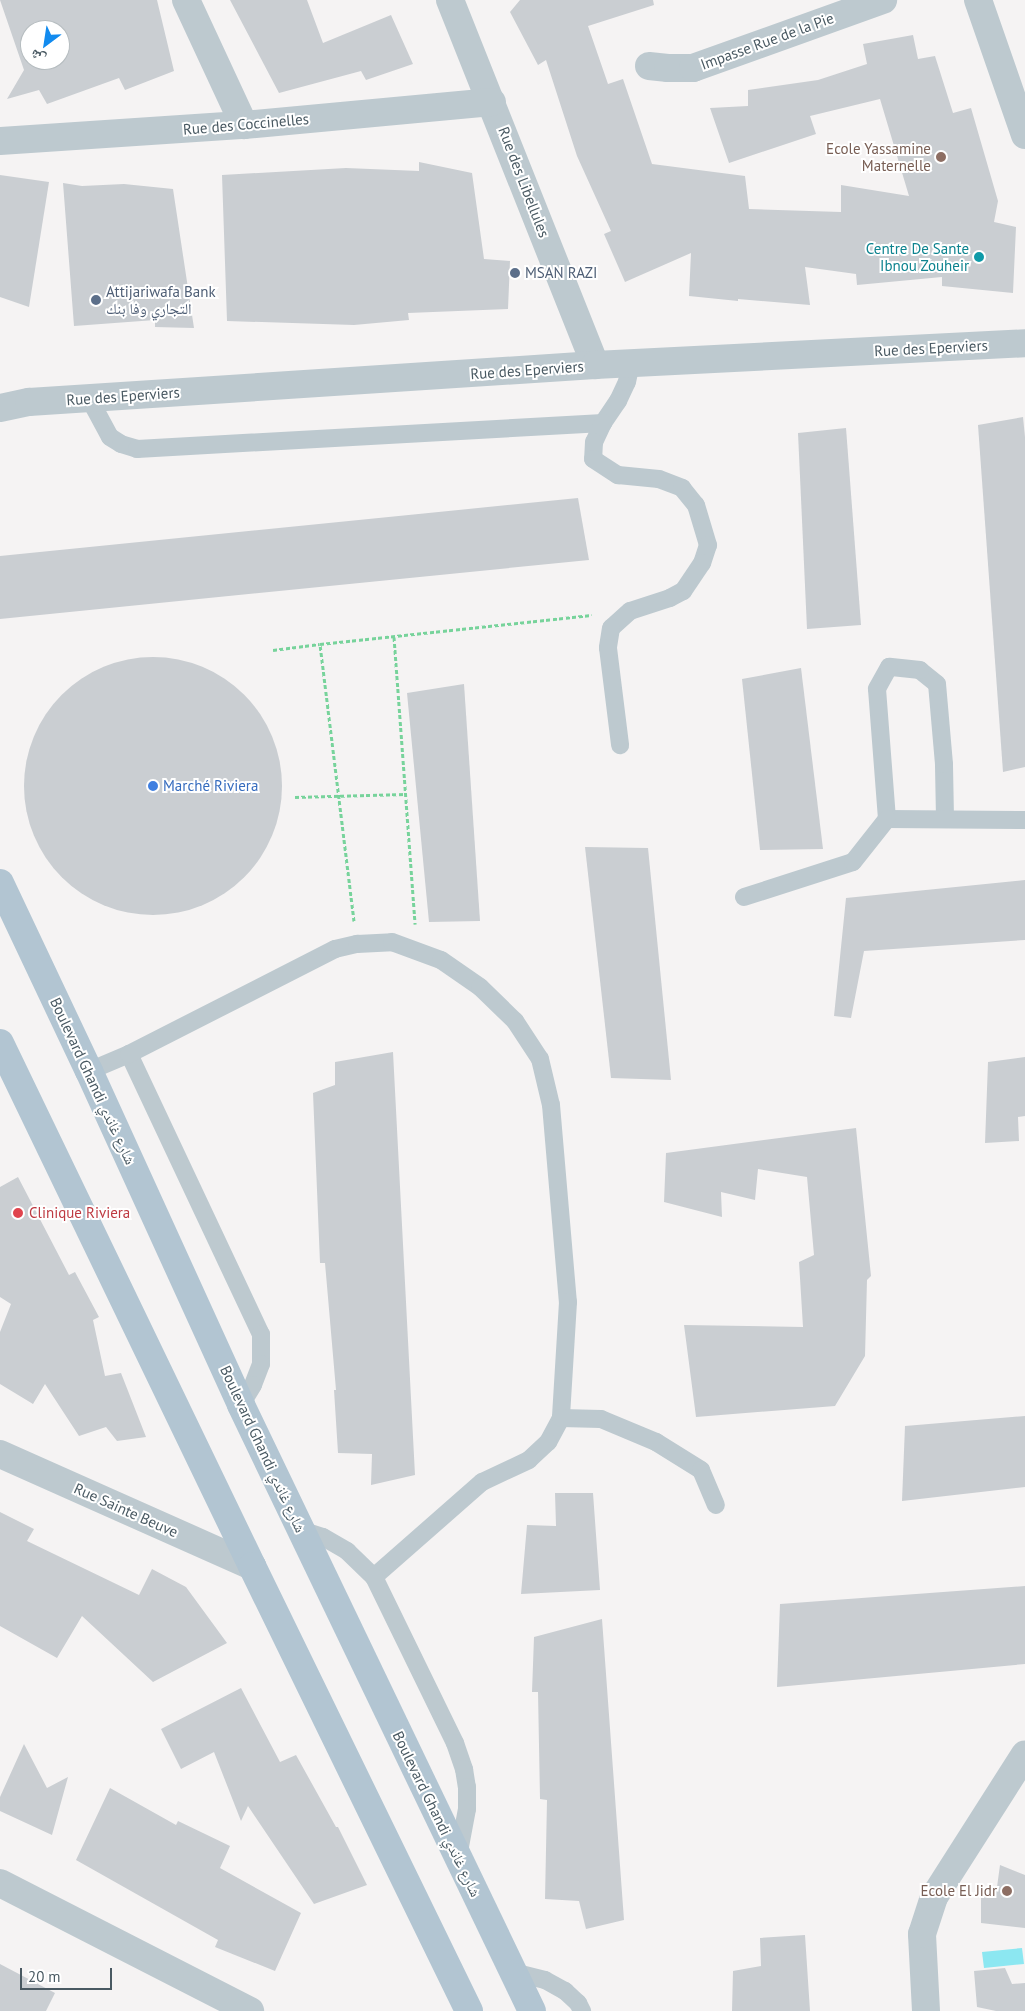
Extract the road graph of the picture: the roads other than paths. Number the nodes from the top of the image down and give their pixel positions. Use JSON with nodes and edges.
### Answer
{"nodes":[{"id":1,"x":186,"y":0,"type":"edge"},
{"id":2,"x":450,"y":0,"type":"edge"},
{"id":3,"x":883,"y":0,"type":"edge"},
{"id":4,"x":978,"y":0,"type":"edge"},
{"id":5,"x":649,"y":66,"type":"dead end"},
{"id":6,"x":492,"y":102,"type":"junction"},
{"id":7,"x":244,"y":125,"type":"junction"},
{"id":8,"x":1025,"y":135,"type":"edge"},
{"id":9,"x":0,"y":141,"type":"edge"},
{"id":10,"x":1025,"y":344,"type":"edge"},
{"id":11,"x":631,"y":363,"type":"junction"},
{"id":12,"x":596,"y":365,"type":"junction"},
{"id":13,"x":0,"y":396,"type":"edge"},
{"id":14,"x":89,"y":398,"type":"junction"},
{"id":15,"x":29,"y":402,"type":"junction"},
{"id":16,"x":0,"y":408,"type":"edge"},
{"id":17,"x":603,"y":423,"type":"junction"},
{"id":18,"x":620,"y":746,"type":"dead end"},
{"id":19,"x":945,"y":818,"type":"junction"},
{"id":20,"x":886,"y":819,"type":"junction"},
{"id":21,"x":1025,"y":820,"type":"edge"},
{"id":22,"x":0,"y":883,"type":"edge"},
{"id":23,"x":744,"y":897,"type":"dead end"},
{"id":24,"x":0,"y":1043,"type":"edge"},
{"id":25,"x":129,"y":1054,"type":"junction"},
{"id":26,"x":89,"y":1071,"type":"junction"},
{"id":27,"x":241,"y":1404,"type":"junction"},
{"id":28,"x":561,"y":1418,"type":"junction"},
{"id":29,"x":0,"y":1454,"type":"edge"},
{"id":30,"x":716,"y":1505,"type":"dead end"},
{"id":31,"x":301,"y":1530,"type":"junction"},
{"id":32,"x":252,"y":1566,"type":"junction"},
{"id":33,"x":374,"y":1577,"type":"junction"},
{"id":34,"x":1025,"y":1754,"type":"edge"},
{"id":35,"x":458,"y":1857,"type":"junction"},
{"id":36,"x":0,"y":1883,"type":"edge"},
{"id":37,"x":513,"y":1972,"type":"junction"},
{"id":38,"x":250,"y":2011,"type":"edge"},
{"id":39,"x":469,"y":2011,"type":"edge"},
{"id":40,"x":532,"y":2011,"type":"edge"},
{"id":41,"x":582,"y":2011,"type":"edge"},
{"id":42,"x":926,"y":2011,"type":"edge"}],
"edges":[{"from":1,"to":7,"type":"street"},
{"from":2,"to":6,"type":"street","name":"Rue des Libellules"},
{"from":3,"to":5,"type":"street","name":"Impasse Rue de la Pie"},
{"from":4,"to":8,"type":"street"},
{"from":6,"to":7,"type":"street","name":"Rue des Coccinelles"},
{"from":6,"to":12,"type":"street","name":"Rue des Libellules"},
{"from":7,"to":9,"type":"street","name":"Rue des Coccinelles"},
{"from":10,"to":11,"type":"street","name":"Rue des Eperviers"},
{"from":11,"to":12,"type":"street","name":"Rue des Eperviers"},
{"from":11,"to":17,"type":"lane"},
{"from":12,"to":14,"type":"street","name":"Rue des Eperviers"},
{"from":13,"to":15,"type":"street","name":"Rue des Eperviers"},
{"from":14,"to":15,"type":"street","name":"Rue des Eperviers"},
{"from":14,"to":17,"type":"lane"},
{"from":15,"to":16,"type":"street","name":"Rue des Eperviers"},
{"from":17,"to":18,"type":"lane"},
{"from":19,"to":20,"type":"lane"},
{"from":19,"to":20,"type":"lane"},
{"from":19,"to":21,"type":"lane"},
{"from":20,"to":23,"type":"lane"},
{"from":22,"to":26,"type":"main road","name":"Boulevard Ghandi شارع غاندي"},
{"from":24,"to":32,"type":"main road"},
{"from":25,"to":26,"type":"lane"},
{"from":25,"to":27,"type":"lane"},
{"from":25,"to":28,"type":"lane"},
{"from":26,"to":27,"type":"main road","name":"Boulevard Ghandi شارع غاندي"},
{"from":27,"to":31,"type":"main road","name":"Boulevard Ghandi شارع غاندي"},
{"from":28,"to":30,"type":"lane"},
{"from":28,"to":33,"type":"lane"},
{"from":29,"to":32,"type":"street","name":"Rue Sainte Beuve"},
{"from":31,"to":33,"type":"lane"},
{"from":31,"to":35,"type":"main road","name":"Boulevard Ghandi شارع غاندي"},
{"from":32,"to":39,"type":"main road"},
{"from":33,"to":35,"type":"lane"},
{"from":34,"to":42,"type":"street"},
{"from":35,"to":37,"type":"main road","name":"Boulevard Ghandi شارع غاندي"},
{"from":36,"to":38,"type":"street"},
{"from":37,"to":40,"type":"main road","name":"Boulevard Ghandi شارع غاندي"},
{"from":37,"to":41,"type":"lane"}]}
